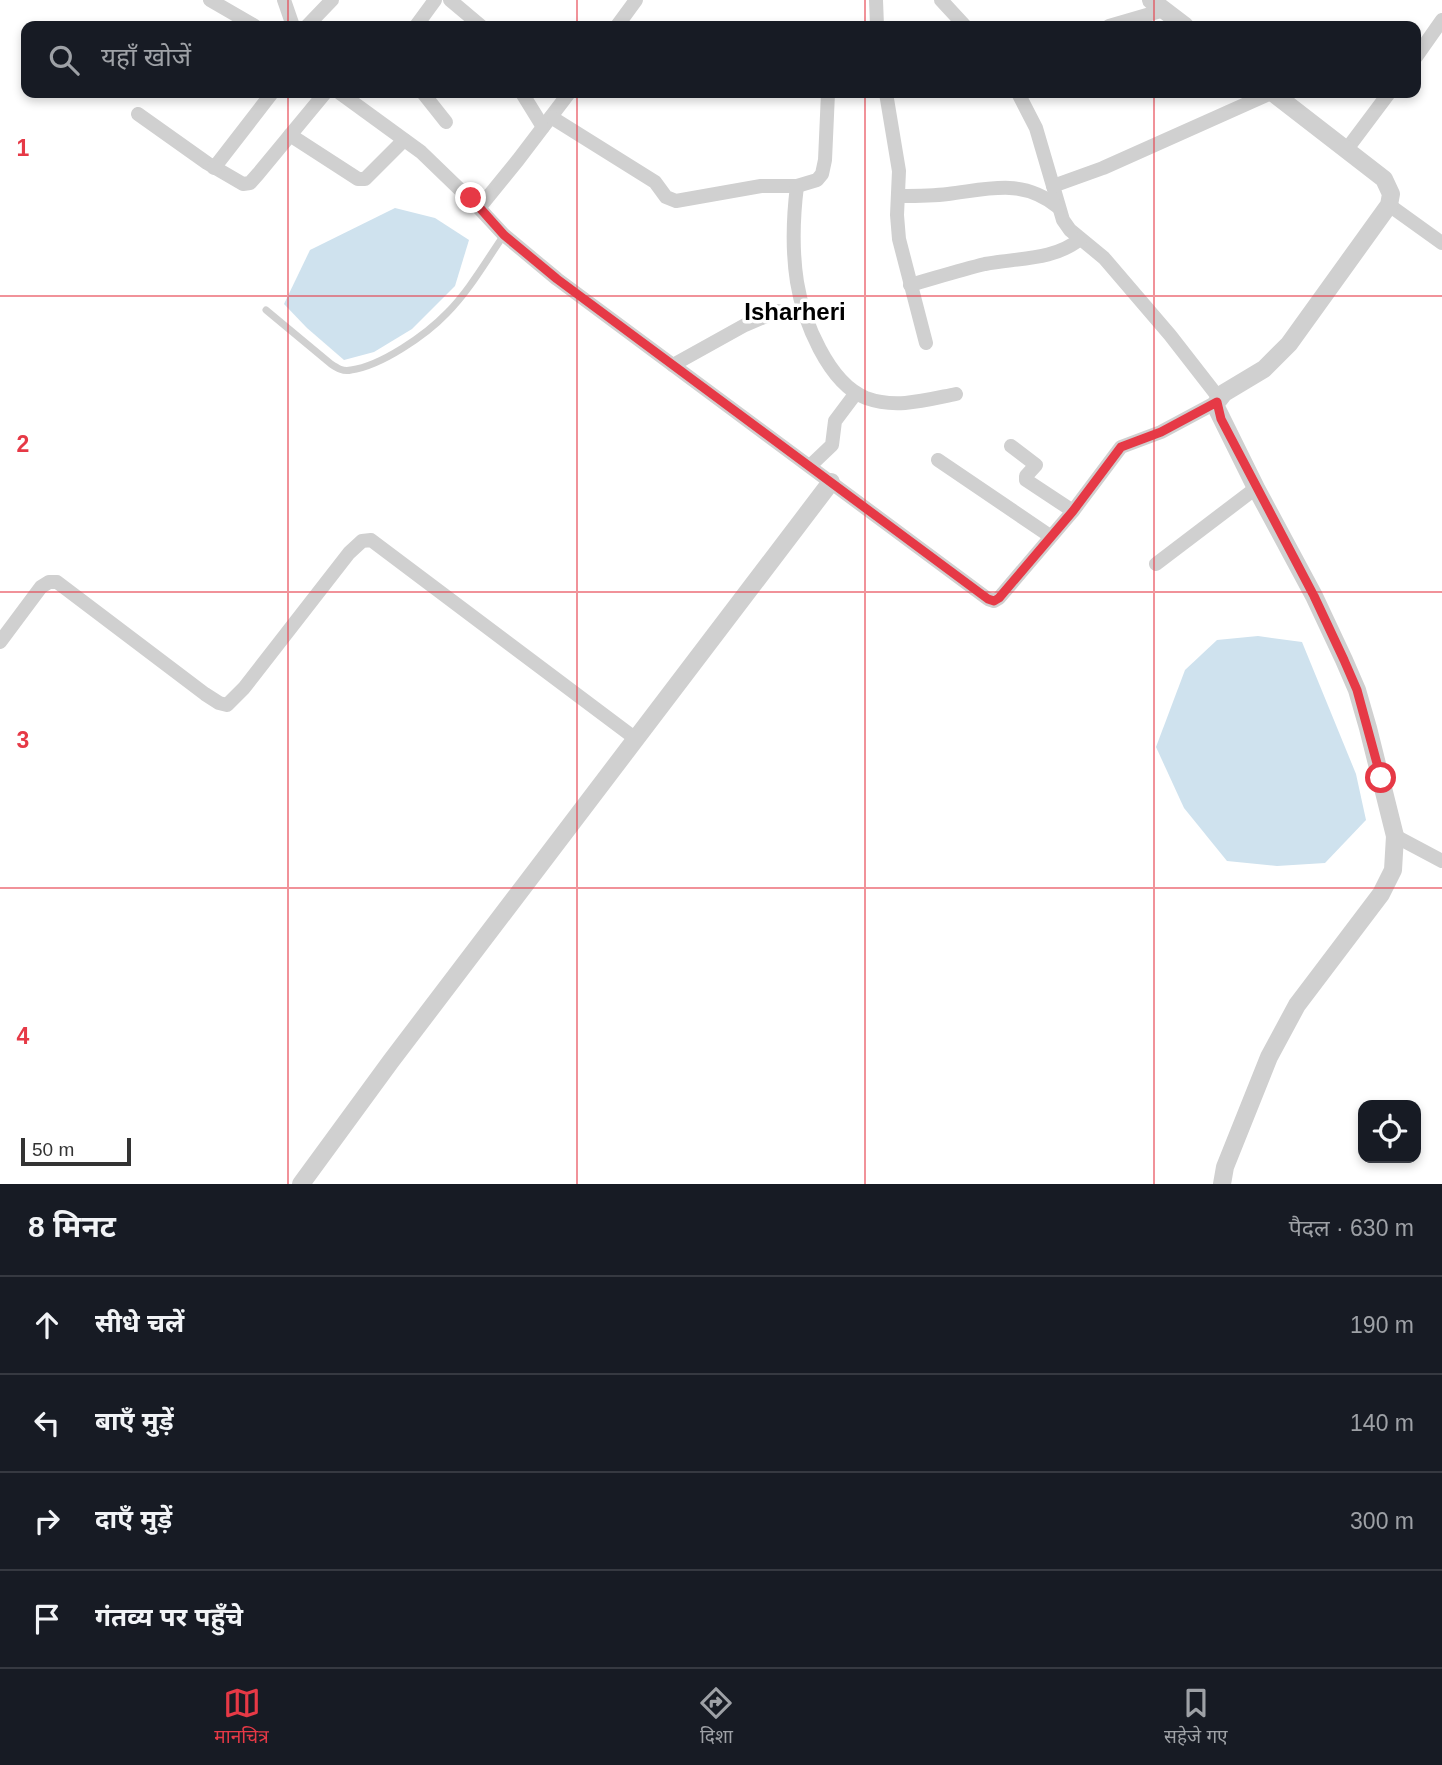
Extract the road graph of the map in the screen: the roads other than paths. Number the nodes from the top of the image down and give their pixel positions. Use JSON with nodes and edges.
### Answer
{"nodes":[{"id":1,"x":210,"y":0,"type":"edge"},
{"id":2,"x":284,"y":0,"type":"edge"},
{"id":3,"x":332,"y":0,"type":"edge"},
{"id":4,"x":435,"y":0,"type":"edge"},
{"id":5,"x":450,"y":0,"type":"edge"},
{"id":6,"x":636,"y":0,"type":"edge"},
{"id":7,"x":876,"y":0,"type":"edge"},
{"id":8,"x":942,"y":0,"type":"edge"},
{"id":9,"x":1158,"y":5,"type":"edge"},
{"id":10,"x":1442,"y":20,"type":"edge"},
{"id":11,"x":246,"y":21,"type":"edge"},
{"id":12,"x":291,"y":21,"type":"edge"},
{"id":13,"x":312,"y":21,"type":"edge"},
{"id":14,"x":420,"y":21,"type":"edge"},
{"id":15,"x":475,"y":21,"type":"edge"},
{"id":16,"x":621,"y":21,"type":"edge"},
{"id":17,"x":877,"y":21,"type":"edge"},
{"id":18,"x":961,"y":21,"type":"edge"},
{"id":19,"x":1121,"y":21,"type":"edge"},
{"id":20,"x":1179,"y":21,"type":"edge"},
{"id":21,"x":1421,"y":51,"type":"edge"},
{"id":22,"x":268,"y":98,"type":"edge"},
{"id":23,"x":321,"y":98,"type":"edge"},
{"id":24,"x":427,"y":98,"type":"edge"},
{"id":25,"x":526,"y":98,"type":"edge"},
{"id":26,"x":565,"y":98,"type":"edge"},
{"id":27,"x":828,"y":98,"type":"edge"},
{"id":28,"x":887,"y":98,"type":"edge"},
{"id":29,"x":1021,"y":98,"type":"edge"},
{"id":30,"x":1261,"y":98,"type":"edge"},
{"id":31,"x":1279,"y":98,"type":"edge"},
{"id":32,"x":1385,"y":98,"type":"edge"},
{"id":33,"x":361,"y":99,"type":"edge"},
{"id":34,"x":138,"y":114,"type":"dead end"},
{"id":35,"x":446,"y":122,"type":"dead end"},
{"id":36,"x":547,"y":122,"type":"junction"},
{"id":37,"x":290,"y":135,"type":"junction"},
{"id":38,"x":404,"y":140,"type":"junction"},
{"id":39,"x":1347,"y":149,"type":"junction"},
{"id":40,"x":214,"y":168,"type":"junction"},
{"id":41,"x":797,"y":186,"type":"junction"},
{"id":42,"x":1053,"y":186,"type":"junction"},
{"id":43,"x":899,"y":196,"type":"junction"},
{"id":44,"x":1390,"y":205,"type":"junction"},
{"id":45,"x":1058,"y":206,"type":"junction"},
{"id":46,"x":479,"y":208,"type":"junction"},
{"id":47,"x":504,"y":235,"type":"junction"},
{"id":48,"x":1080,"y":239,"type":"junction"},
{"id":49,"x":1442,"y":243,"type":"edge"},
{"id":50,"x":911,"y":285,"type":"junction"},
{"id":51,"x":266,"y":310,"type":"dead end"},
{"id":52,"x":778,"y":311,"type":"dead end"},
{"id":53,"x":926,"y":343,"type":"dead end"},
{"id":54,"x":673,"y":365,"type":"junction"},
{"id":55,"x":856,"y":393,"type":"junction"},
{"id":56,"x":956,"y":394,"type":"dead end"},
{"id":57,"x":1218,"y":400,"type":"junction"},
{"id":58,"x":1011,"y":446,"type":"dead end"},
{"id":59,"x":938,"y":460,"type":"dead end"},
{"id":60,"x":810,"y":466,"type":"junction"},
{"id":61,"x":831,"y":482,"type":"junction"},
{"id":62,"x":1256,"y":488,"type":"junction"},
{"id":63,"x":1073,"y":511,"type":"junction"},
{"id":64,"x":1050,"y":536,"type":"junction"},
{"id":65,"x":1156,"y":564,"type":"dead end"},
{"id":66,"x":0,"y":642,"type":"edge"},
{"id":67,"x":636,"y":739,"type":"junction"},
{"id":68,"x":1395,"y":836,"type":"junction"},
{"id":69,"x":1442,"y":860,"type":"edge"},
{"id":70,"x":301,"y":1184,"type":"edge"},
{"id":71,"x":1222,"y":1184,"type":"edge"}],
"edges":[{"from":1,"to":11,"type":"street"},
{"from":2,"to":12,"type":"street"},
{"from":3,"to":13,"type":"street"},
{"from":4,"to":14,"type":"street"},
{"from":5,"to":15,"type":"street"},
{"from":6,"to":16,"type":"street"},
{"from":7,"to":17,"type":"street"},
{"from":8,"to":18,"type":"street"},
{"from":9,"to":19,"type":"street"},
{"from":9,"to":20,"type":"street"},
{"from":10,"to":21,"type":"street"},
{"from":22,"to":40,"type":"street"},
{"from":23,"to":37,"type":"street"},
{"from":24,"to":35,"type":"street"},
{"from":25,"to":36,"type":"street"},
{"from":26,"to":36,"type":"street"},
{"from":27,"to":41,"type":"street"},
{"from":28,"to":43,"type":"street"},
{"from":29,"to":42,"type":"street"},
{"from":30,"to":42,"type":"street"},
{"from":31,"to":39,"type":"street"},
{"from":32,"to":39,"type":"street"},
{"from":33,"to":38,"type":"street"},
{"from":34,"to":40,"type":"street"},
{"from":36,"to":41,"type":"street"},
{"from":36,"to":46,"type":"street"},
{"from":37,"to":38,"type":"street"},
{"from":37,"to":40,"type":"street"},
{"from":38,"to":46,"type":"street"},
{"from":39,"to":44,"type":"street"},
{"from":41,"to":55,"type":"street"},
{"from":42,"to":45,"type":"street"},
{"from":43,"to":45,"type":"street"},
{"from":43,"to":50,"type":"street"},
{"from":44,"to":49,"type":"street"},
{"from":44,"to":57,"type":"street"},
{"from":45,"to":48,"type":"street"},
{"from":46,"to":47,"type":"street"},
{"from":47,"to":51,"type":"lane"},
{"from":47,"to":54,"type":"street"},
{"from":48,"to":50,"type":"street"},
{"from":48,"to":57,"type":"street"},
{"from":50,"to":53,"type":"street"},
{"from":52,"to":54,"type":"street"},
{"from":54,"to":60,"type":"street"},
{"from":55,"to":56,"type":"street"},
{"from":55,"to":60,"type":"street"},
{"from":57,"to":62,"type":"street"},
{"from":57,"to":63,"type":"street"},
{"from":58,"to":63,"type":"street"},
{"from":59,"to":64,"type":"street"},
{"from":60,"to":61,"type":"street"},
{"from":61,"to":64,"type":"street"},
{"from":61,"to":67,"type":"street"},
{"from":62,"to":65,"type":"street"},
{"from":62,"to":68,"type":"street"},
{"from":63,"to":64,"type":"street"},
{"from":66,"to":67,"type":"street"},
{"from":67,"to":70,"type":"street"},
{"from":68,"to":69,"type":"street"},
{"from":68,"to":71,"type":"street"}]}
